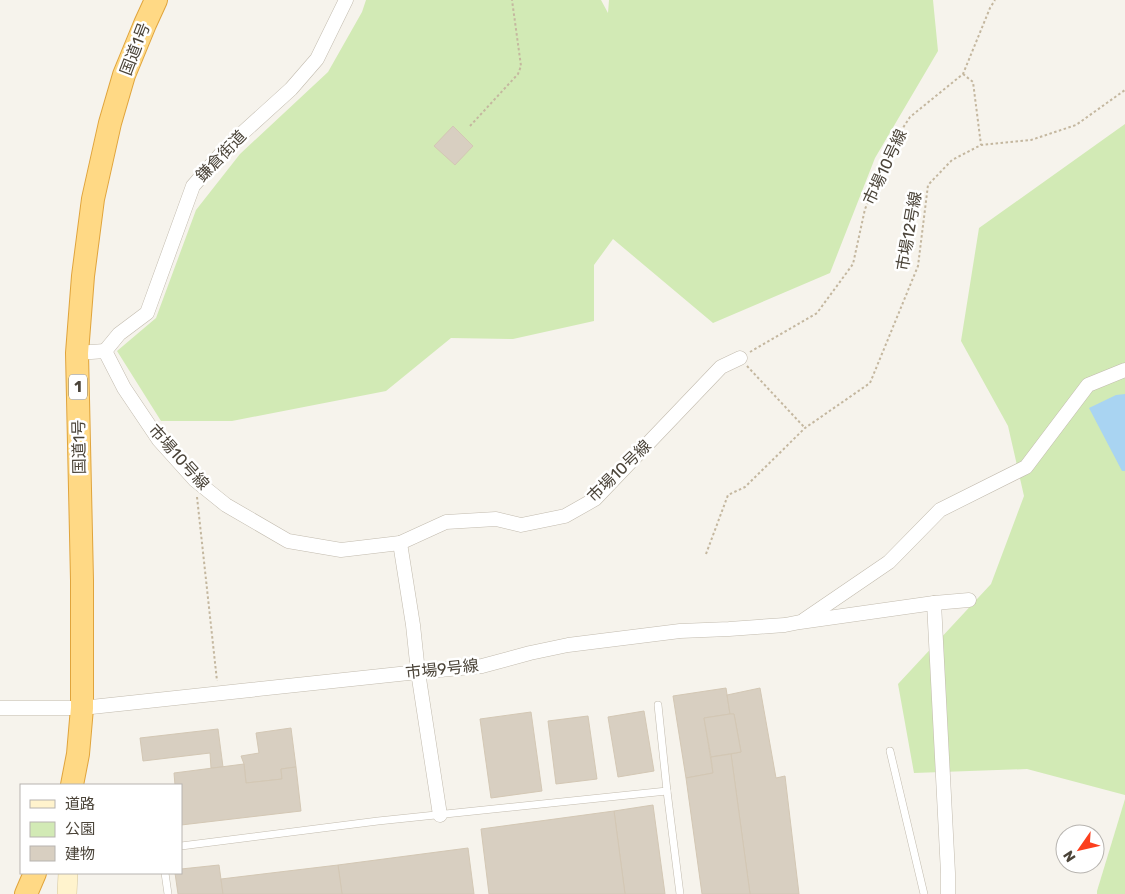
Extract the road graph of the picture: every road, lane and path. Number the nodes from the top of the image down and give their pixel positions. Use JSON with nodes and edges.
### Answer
{"nodes":[{"id":1,"x":142,"y":0,"type":"edge"},
{"id":2,"x":156,"y":0,"type":"edge"},
{"id":3,"x":346,"y":0,"type":"edge"},
{"id":4,"x":512,"y":0,"type":"edge"},
{"id":5,"x":995,"y":0,"type":"edge"},
{"id":6,"x":963,"y":74,"type":"junction"},
{"id":7,"x":1125,"y":90,"type":"edge"},
{"id":8,"x":470,"y":126,"type":"dead end"},
{"id":9,"x":980,"y":145,"type":"junction"},
{"id":10,"x":105,"y":351,"type":"junction"},
{"id":11,"x":77,"y":353,"type":"junction"},
{"id":12,"x":740,"y":358,"type":"junction"},
{"id":13,"x":1125,"y":370,"type":"edge"},
{"id":14,"x":805,"y":428,"type":"junction"},
{"id":15,"x":195,"y":480,"type":"junction"},
{"id":16,"x":400,"y":543,"type":"junction"},
{"id":17,"x":706,"y":554,"type":"dead end"},
{"id":18,"x":969,"y":600,"type":"dead end"},
{"id":19,"x":934,"y":603,"type":"junction"},
{"id":20,"x":800,"y":622,"type":"junction"},
{"id":21,"x":418,"y":672,"type":"junction"},
{"id":22,"x":219,"y":693,"type":"junction"},
{"id":23,"x":658,"y":705,"type":"dead end"},
{"id":24,"x":0,"y":708,"type":"edge"},
{"id":25,"x":74,"y":708,"type":"junction"},
{"id":26,"x":890,"y":751,"type":"dead end"},
{"id":27,"x":61,"y":784,"type":"edge"},
{"id":28,"x":72,"y":784,"type":"edge"},
{"id":29,"x":667,"y":791,"type":"junction"},
{"id":30,"x":440,"y":814,"type":"junction"},
{"id":31,"x":182,"y":846,"type":"edge"},
{"id":32,"x":34,"y":874,"type":"edge"},
{"id":33,"x":50,"y":874,"type":"edge"},
{"id":34,"x":68,"y":874,"type":"edge"},
{"id":35,"x":165,"y":874,"type":"edge"},
{"id":36,"x":26,"y":894,"type":"edge"},
{"id":37,"x":42,"y":894,"type":"edge"},
{"id":38,"x":67,"y":894,"type":"edge"},
{"id":39,"x":168,"y":894,"type":"edge"},
{"id":40,"x":680,"y":894,"type":"edge"},
{"id":41,"x":924,"y":894,"type":"edge"},
{"id":42,"x":948,"y":894,"type":"edge"}],
"edges":[{"from":1,"to":25,"type":"highway","name":"国道1号","number":"1"},
{"from":2,"to":11,"type":"highway","name":"国道1号","number":"1"},
{"from":3,"to":10,"type":"street","name":"鎌倉街道"},
{"from":4,"to":8,"type":"path"},
{"from":5,"to":6,"type":"path","name":"市場10号線"},
{"from":6,"to":9,"type":"path"},
{"from":6,"to":12,"type":"path","name":"市場10号線"},
{"from":7,"to":9,"type":"path","name":"市場12号線"},
{"from":9,"to":14,"type":"path","name":"市場12号線"},
{"from":10,"to":11,"type":"street"},
{"from":10,"to":15,"type":"street","name":"市場10号線"},
{"from":11,"to":25,"type":"highway","name":"国道1号","number":"1"},
{"from":12,"to":14,"type":"path"},
{"from":12,"to":16,"type":"street","name":"市場10号線"},
{"from":13,"to":20,"type":"street"},
{"from":14,"to":17,"type":"path","name":"市場12号線"},
{"from":15,"to":16,"type":"street","name":"市場10号線"},
{"from":15,"to":22,"type":"path"},
{"from":16,"to":21,"type":"street"},
{"from":18,"to":19,"type":"street","name":"市場9号線"},
{"from":19,"to":20,"type":"street","name":"市場9号線"},
{"from":19,"to":42,"type":"street"},
{"from":20,"to":21,"type":"street","name":"市場9号線"},
{"from":21,"to":22,"type":"street","name":"市場9号線"},
{"from":21,"to":30,"type":"street"},
{"from":22,"to":25,"type":"street","name":"市場9号線"},
{"from":23,"to":29,"type":"lane"},
{"from":24,"to":25,"type":"street","name":"市場9号線"},
{"from":25,"to":27,"type":"highway","name":"国道1号","number":"1"},
{"from":25,"to":28,"type":"highway","name":"国道1号","number":"1"},
{"from":26,"to":41,"type":"lane"},
{"from":29,"to":30,"type":"lane"},
{"from":29,"to":40,"type":"lane"},
{"from":30,"to":31,"type":"lane"},
{"from":32,"to":36,"type":"highway"},
{"from":33,"to":37,"type":"highway"},
{"from":34,"to":38,"type":"main road"},
{"from":35,"to":39,"type":"lane"}]}
